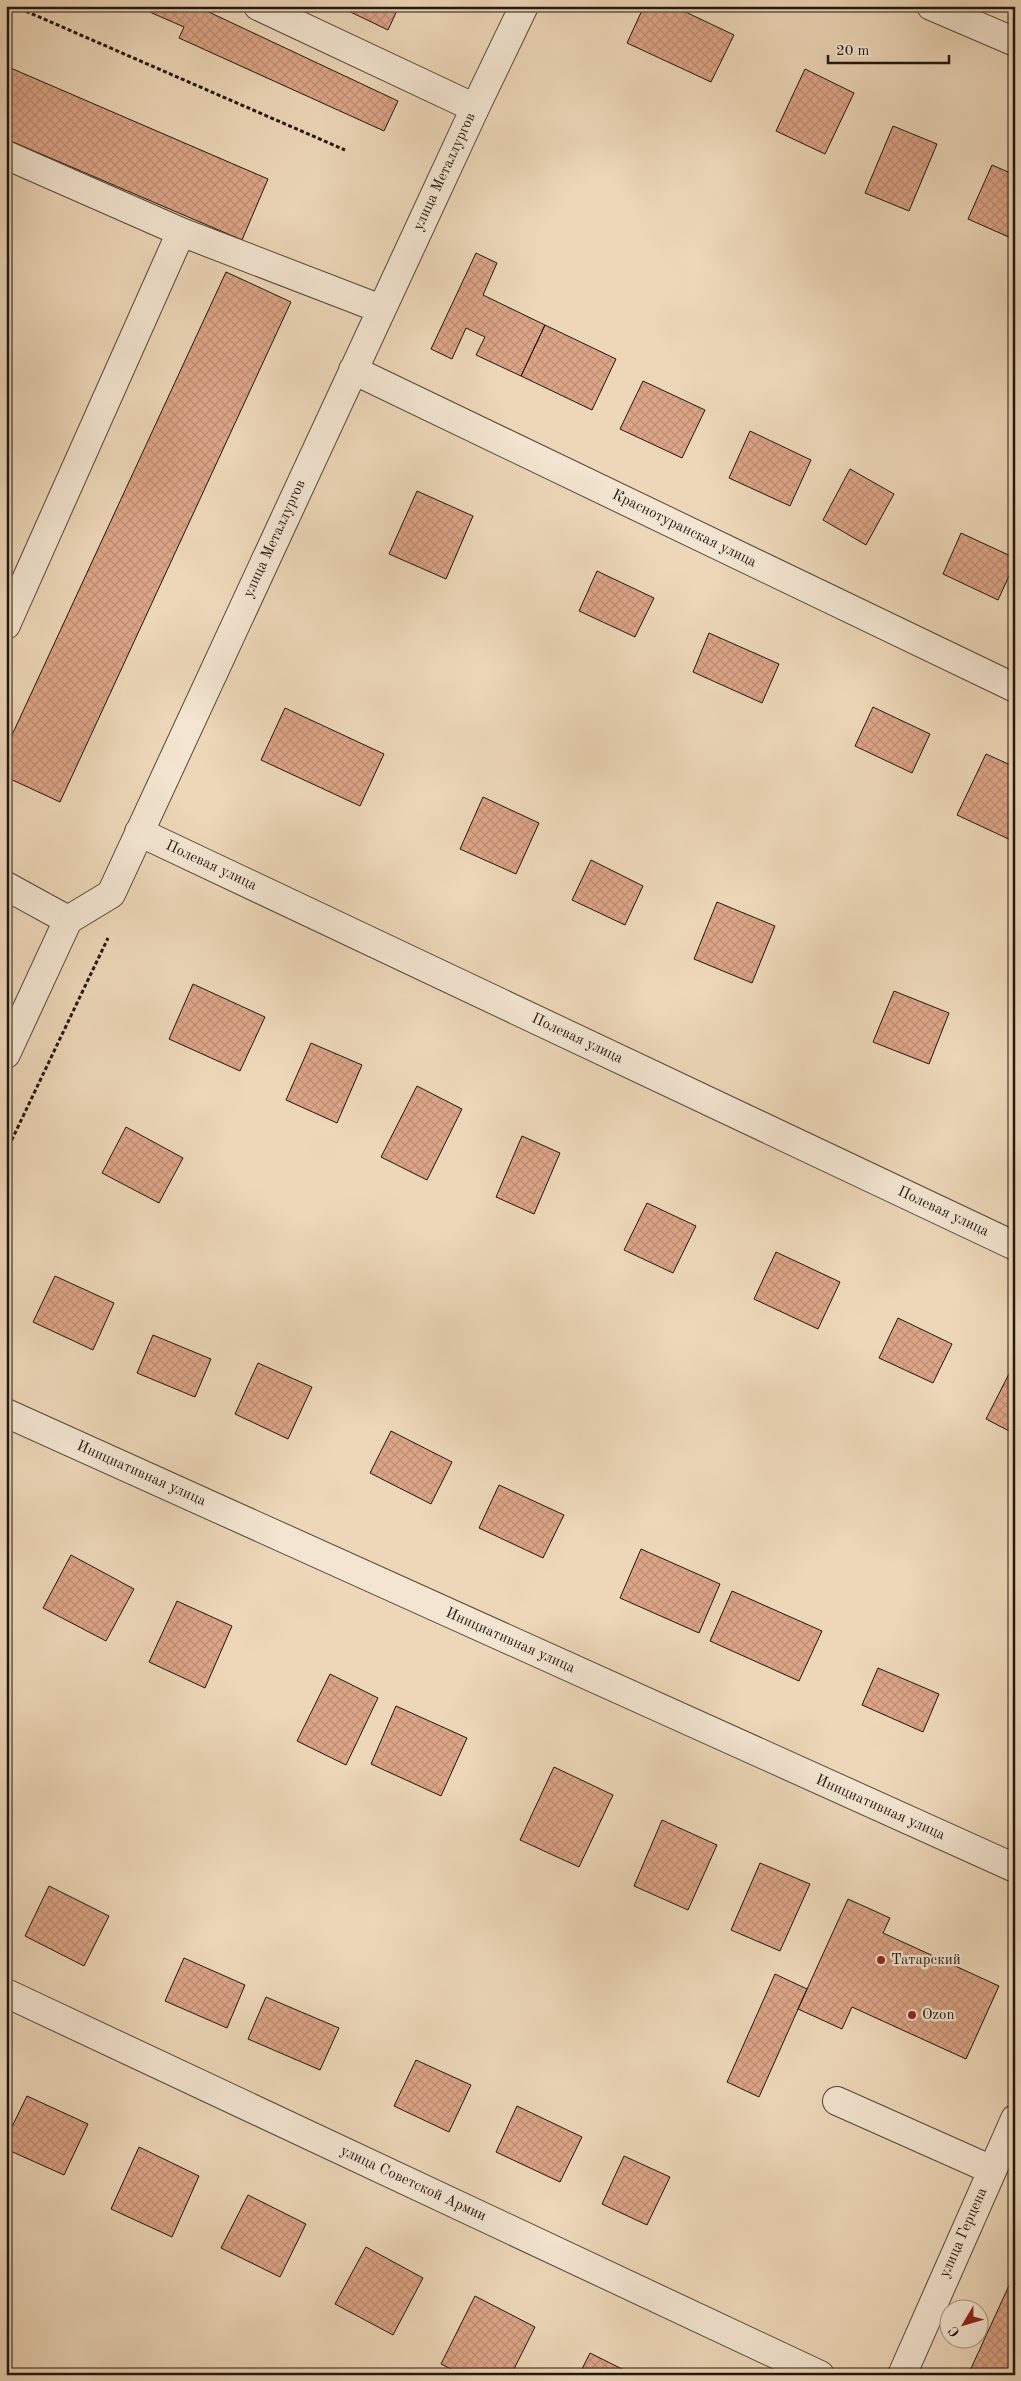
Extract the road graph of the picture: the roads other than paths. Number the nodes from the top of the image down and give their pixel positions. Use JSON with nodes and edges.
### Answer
{"nodes":[{"id":1,"x":258,"y":6,"type":"edge"},
{"id":2,"x":524,"y":6,"type":"edge"},
{"id":3,"x":931,"y":6,"type":"edge"},
{"id":4,"x":1015,"y":42,"type":"edge"},
{"id":5,"x":475,"y":108,"type":"junction"},
{"id":6,"x":6,"y":155,"type":"edge"},
{"id":7,"x":181,"y":232,"type":"junction"},
{"id":8,"x":381,"y":309,"type":"junction"},
{"id":9,"x":353,"y":370,"type":"junction"},
{"id":10,"x":6,"y":625,"type":"edge"},
{"id":11,"x":1015,"y":688,"type":"edge"},
{"id":12,"x":139,"y":832,"type":"junction"},
{"id":13,"x":6,"y":886,"type":"edge"},
{"id":14,"x":68,"y":920,"type":"junction"},
{"id":15,"x":6,"y":1054,"type":"edge"},
{"id":16,"x":1015,"y":1246,"type":"edge"},
{"id":17,"x":6,"y":1413,"type":"edge"},
{"id":18,"x":1015,"y":1868,"type":"edge"},
{"id":19,"x":6,"y":1993,"type":"edge"},
{"id":20,"x":837,"y":2101,"type":"dead end"},
{"id":21,"x":1015,"y":2119,"type":"edge"},
{"id":22,"x":992,"y":2170,"type":"junction"},
{"id":23,"x":820,"y":2375,"type":"edge"},
{"id":24,"x":902,"y":2375,"type":"edge"}],
"edges":[{"from":1,"to":5,"type":"street"},
{"from":2,"to":5,"type":"street","name":"улица Металлургов"},
{"from":3,"to":4,"type":"street"},
{"from":5,"to":8,"type":"street","name":"улица Металлургов"},
{"from":6,"to":7,"type":"street"},
{"from":7,"to":8,"type":"street"},
{"from":7,"to":10,"type":"street"},
{"from":8,"to":9,"type":"street","name":"улица Металлургов"},
{"from":9,"to":11,"type":"street","name":"Краснотуранская улица"},
{"from":9,"to":12,"type":"street","name":"улица Металлургов"},
{"from":12,"to":14,"type":"street","name":"улица Металлургов"},
{"from":12,"to":16,"type":"street","name":"Полевая улица"},
{"from":13,"to":14,"type":"street"},
{"from":14,"to":15,"type":"street"},
{"from":17,"to":18,"type":"street","name":"Инициативная улица"},
{"from":19,"to":23,"type":"street","name":"улица Советской Армии"},
{"from":20,"to":22,"type":"street"},
{"from":21,"to":22,"type":"street","name":"улица Герцена"},
{"from":22,"to":24,"type":"street","name":"улица Герцена"}]}
